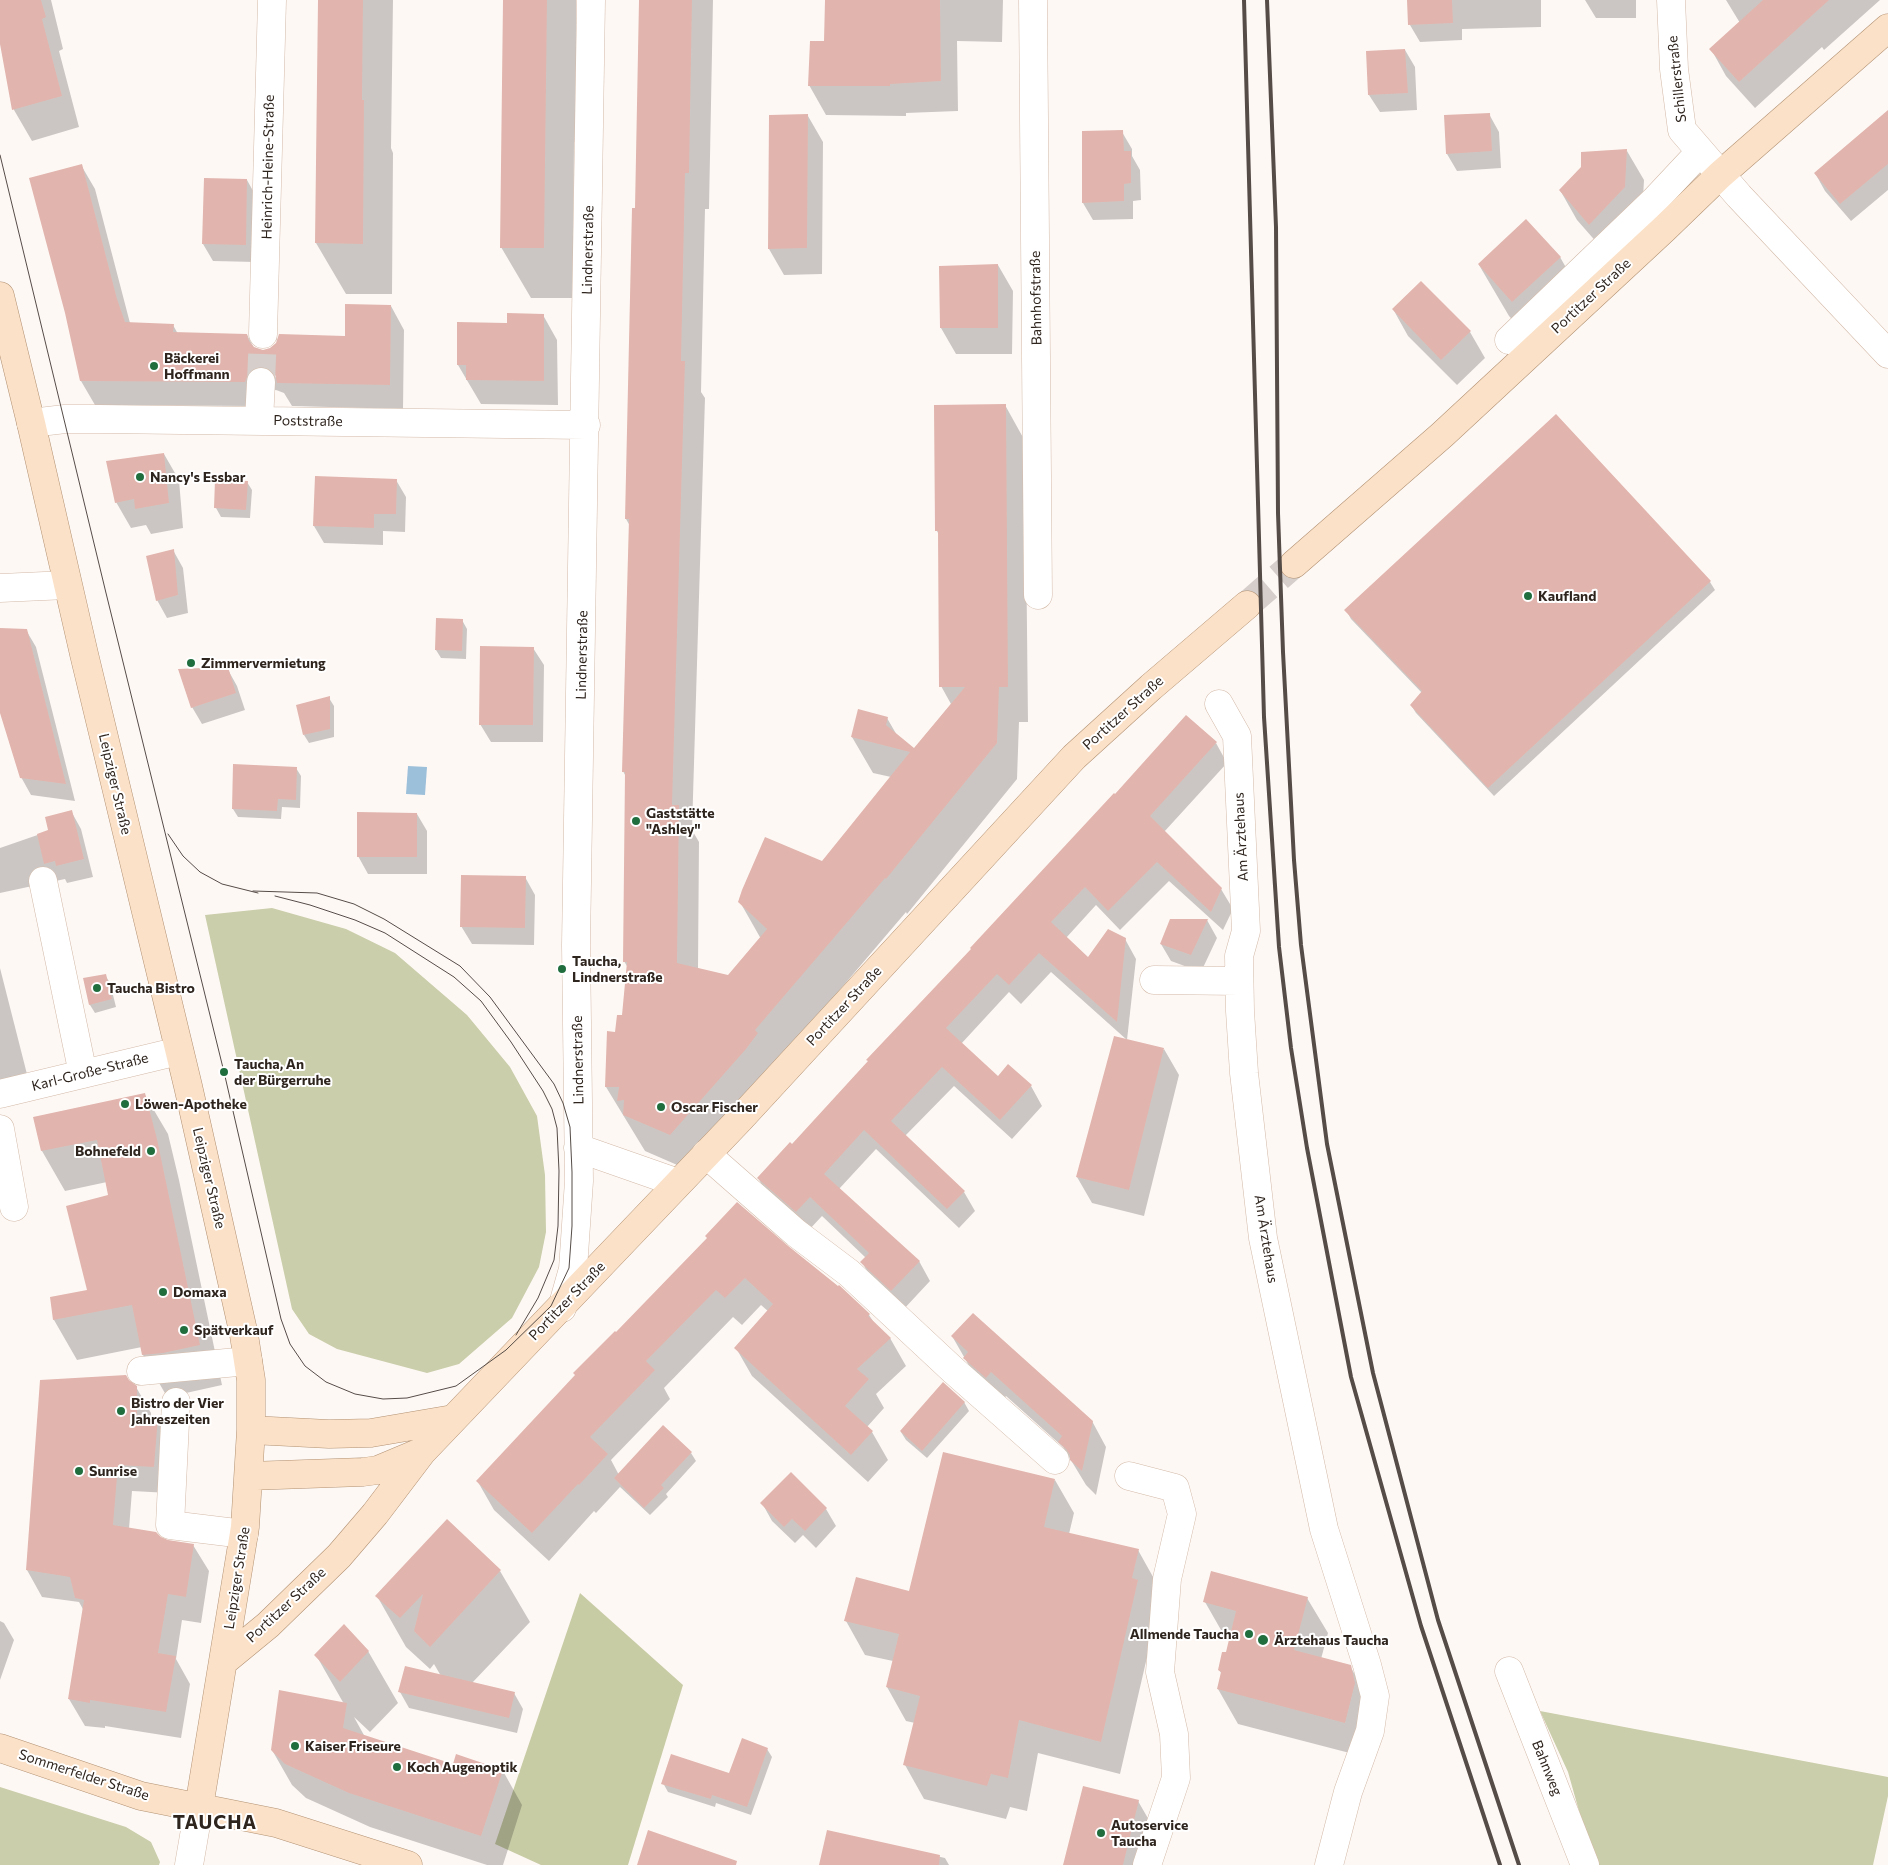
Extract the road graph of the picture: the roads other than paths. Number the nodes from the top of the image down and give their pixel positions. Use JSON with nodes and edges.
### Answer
{"nodes":[{"id":1,"x":272,"y":0,"type":"edge"},
{"id":2,"x":591,"y":0,"type":"edge"},
{"id":3,"x":1033,"y":0,"type":"edge"},
{"id":4,"x":1671,"y":0,"type":"edge"},
{"id":5,"x":1888,"y":28,"type":"edge"},
{"id":6,"x":1700,"y":152,"type":"junction"},
{"id":7,"x":1720,"y":175,"type":"junction"},
{"id":8,"x":0,"y":296,"type":"edge"},
{"id":9,"x":263,"y":334,"type":"tunnel mouth"},
{"id":10,"x":1509,"y":340,"type":"dead end"},
{"id":11,"x":1888,"y":354,"type":"edge"},
{"id":12,"x":261,"y":382,"type":"tunnel mouth"},
{"id":13,"x":260,"y":420,"type":"junction"},
{"id":14,"x":31,"y":423,"type":"junction"},
{"id":15,"x":586,"y":425,"type":"junction"},
{"id":16,"x":1294,"y":564,"type":"tunnel mouth"},
{"id":17,"x":67,"y":585,"type":"junction"},
{"id":18,"x":0,"y":588,"type":"edge"},
{"id":19,"x":1038,"y":595,"type":"dead end"},
{"id":20,"x":1246,"y":605,"type":"tunnel mouth"},
{"id":21,"x":1219,"y":704,"type":"dead end"},
{"id":22,"x":43,"y":881,"type":"dead end"},
{"id":23,"x":1154,"y":980,"type":"dead end"},
{"id":24,"x":1239,"y":982,"type":"junction"},
{"id":25,"x":179,"y":1051,"type":"junction"},
{"id":26,"x":83,"y":1074,"type":"junction"},
{"id":27,"x":0,"y":1094,"type":"edge"},
{"id":28,"x":0,"y":1129,"type":"edge"},
{"id":29,"x":578,"y":1148,"type":"junction"},
{"id":30,"x":706,"y":1154,"type":"junction"},
{"id":31,"x":678,"y":1183,"type":"junction"},
{"id":32,"x":14,"y":1207,"type":"dead end"},
{"id":33,"x":562,"y":1308,"type":"junction"},
{"id":34,"x":248,"y":1361,"type":"junction"},
{"id":35,"x":141,"y":1371,"type":"dead end"},
{"id":36,"x":176,"y":1402,"type":"dead end"},
{"id":37,"x":453,"y":1419,"type":"junction"},
{"id":38,"x":251,"y":1430,"type":"junction"},
{"id":39,"x":422,"y":1452,"type":"junction"},
{"id":40,"x":1055,"y":1460,"type":"dead end"},
{"id":41,"x":249,"y":1476,"type":"junction"},
{"id":42,"x":1129,"y":1476,"type":"dead end"},
{"id":43,"x":244,"y":1534,"type":"junction"},
{"id":44,"x":223,"y":1662,"type":"junction"},
{"id":45,"x":1509,"y":1671,"type":"dead end"},
{"id":46,"x":0,"y":1748,"type":"edge"},
{"id":47,"x":199,"y":1807,"type":"junction"},
{"id":48,"x":189,"y":1865,"type":"edge"},
{"id":49,"x":408,"y":1865,"type":"edge"},
{"id":50,"x":1148,"y":1865,"type":"edge"},
{"id":51,"x":1329,"y":1865,"type":"edge"},
{"id":52,"x":1585,"y":1865,"type":"edge"}],
"edges":[{"from":1,"to":9,"type":"street","name":"Heinrich-Heine-Straße"},
{"from":2,"to":15,"type":"street","name":"Lindnerstraße"},
{"from":3,"to":19,"type":"street","name":"Bahnhofstraße"},
{"from":4,"to":6,"type":"street","name":"Schillerstraße"},
{"from":5,"to":7,"type":"main road","name":"Portitzer Straße"},
{"from":6,"to":7,"type":"street","name":"Schillerstraße"},
{"from":6,"to":10,"type":"street"},
{"from":7,"to":11,"type":"street","name":"Schillerstraße"},
{"from":7,"to":16,"type":"main road","name":"Portitzer Straße"},
{"from":8,"to":14,"type":"main road","name":"Leipziger Straße"},
{"from":12,"to":13,"type":"street"},
{"from":13,"to":14,"type":"street","name":"Poststraße"},
{"from":13,"to":15,"type":"street","name":"Poststraße"},
{"from":14,"to":17,"type":"main road","name":"Leipziger Straße"},
{"from":15,"to":29,"type":"street","name":"Lindnerstraße"},
{"from":17,"to":18,"type":"street"},
{"from":17,"to":25,"type":"main road","name":"Leipziger Straße"},
{"from":20,"to":30,"type":"main road","name":"Portitzer Straße"},
{"from":21,"to":24,"type":"street","name":"Am Ärztehaus"},
{"from":22,"to":26,"type":"street"},
{"from":23,"to":24,"type":"street"},
{"from":24,"to":51,"type":"street","name":"Am Ärztehaus"},
{"from":25,"to":26,"type":"street","name":"Karl-Große-Straße"},
{"from":25,"to":34,"type":"main road","name":"Leipziger Straße"},
{"from":26,"to":27,"type":"street","name":"Karl-Große-Straße"},
{"from":28,"to":32,"type":"street"},
{"from":29,"to":31,"type":"street"},
{"from":29,"to":33,"type":"street","name":"Lindnerstraße"},
{"from":30,"to":31,"type":"main road","name":"Portitzer Straße"},
{"from":30,"to":40,"type":"street"},
{"from":31,"to":33,"type":"main road","name":"Portitzer Straße"},
{"from":33,"to":37,"type":"main road","name":"Portitzer Straße"},
{"from":34,"to":35,"type":"street"},
{"from":34,"to":38,"type":"main road","name":"Leipziger Straße"},
{"from":36,"to":43,"type":"street"},
{"from":37,"to":38,"type":"main road"},
{"from":37,"to":39,"type":"main road","name":"Portitzer Straße"},
{"from":38,"to":41,"type":"main road","name":"Leipziger Straße"},
{"from":39,"to":41,"type":"main road","name":"Portitzer Straße"},
{"from":39,"to":44,"type":"main road","name":"Portitzer Straße"},
{"from":41,"to":43,"type":"main road","name":"Leipziger Straße"},
{"from":42,"to":50,"type":"street"},
{"from":43,"to":44,"type":"main road","name":"Leipziger Straße"},
{"from":44,"to":47,"type":"main road","name":"Leipziger Straße"},
{"from":45,"to":52,"type":"street","name":"Bahnweg"},
{"from":46,"to":47,"type":"main road","name":"Sommerfelder Straße"},
{"from":47,"to":48,"type":"street","name":"Leipziger Straße"},
{"from":47,"to":49,"type":"main road","name":"Sommerfelder Straße"}]}
